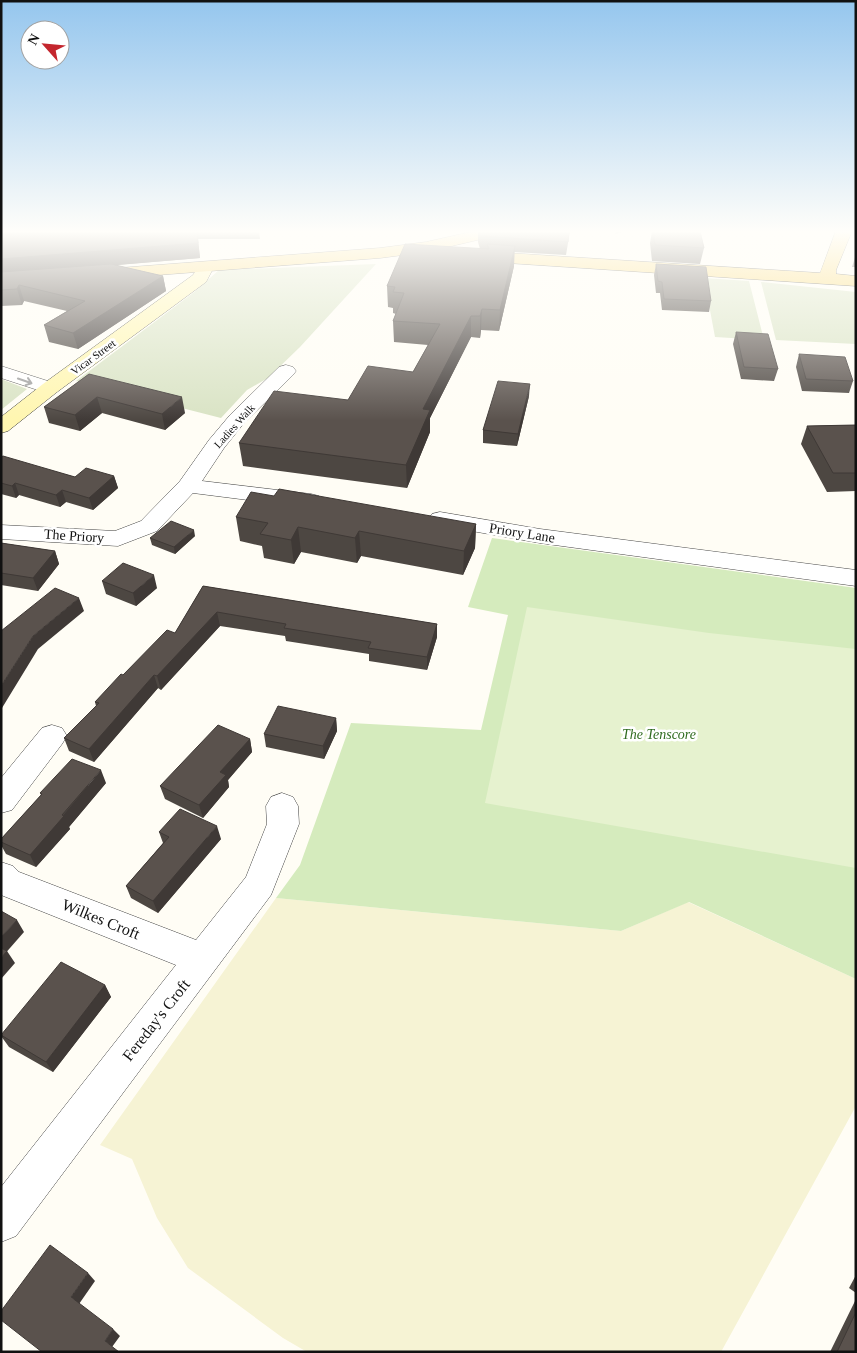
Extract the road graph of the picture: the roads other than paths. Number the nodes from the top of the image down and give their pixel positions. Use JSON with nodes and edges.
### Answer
{"nodes":[{"id":1,"x":178,"y":294,"type":"edge"},
{"id":2,"x":286,"y":371,"type":"dead end"},
{"id":3,"x":1,"y":372,"type":"edge"},
{"id":4,"x":50,"y":388,"type":"junction"},
{"id":5,"x":1,"y":427,"type":"edge"},
{"id":6,"x":188,"y":486,"type":"junction"},
{"id":7,"x":334,"y":503,"type":"edge"},
{"id":8,"x":416,"y":515,"type":"edge"},
{"id":9,"x":1,"y":532,"type":"edge"},
{"id":10,"x":856,"y":578,"type":"edge"},
{"id":11,"x":52,"y":736,"type":"dead end"},
{"id":12,"x":1,"y":801,"type":"edge"},
{"id":13,"x":282,"y":806,"type":"dead end"},
{"id":14,"x":1,"y":876,"type":"edge"},
{"id":15,"x":203,"y":959,"type":"junction"},
{"id":16,"x":1,"y":1221,"type":"edge"}],
"edges":[{"from":1,"to":4,"type":"main road","name":"Vicar Street"},
{"from":2,"to":6,"type":"street","name":"Ladies Walk"},
{"from":3,"to":4,"type":"street","one_way":true},
{"from":4,"to":5,"type":"main road","name":"Vicar Street"},
{"from":6,"to":7,"type":"street"},
{"from":6,"to":9,"type":"street","name":"The Priory"},
{"from":8,"to":10,"type":"street","name":"Priory Lane"},
{"from":11,"to":12,"type":"street"},
{"from":13,"to":15,"type":"street","name":"Fereday's Croft"},
{"from":14,"to":15,"type":"street","name":"Wilkes Croft"},
{"from":15,"to":16,"type":"street","name":"Fereday's Croft"}]}
